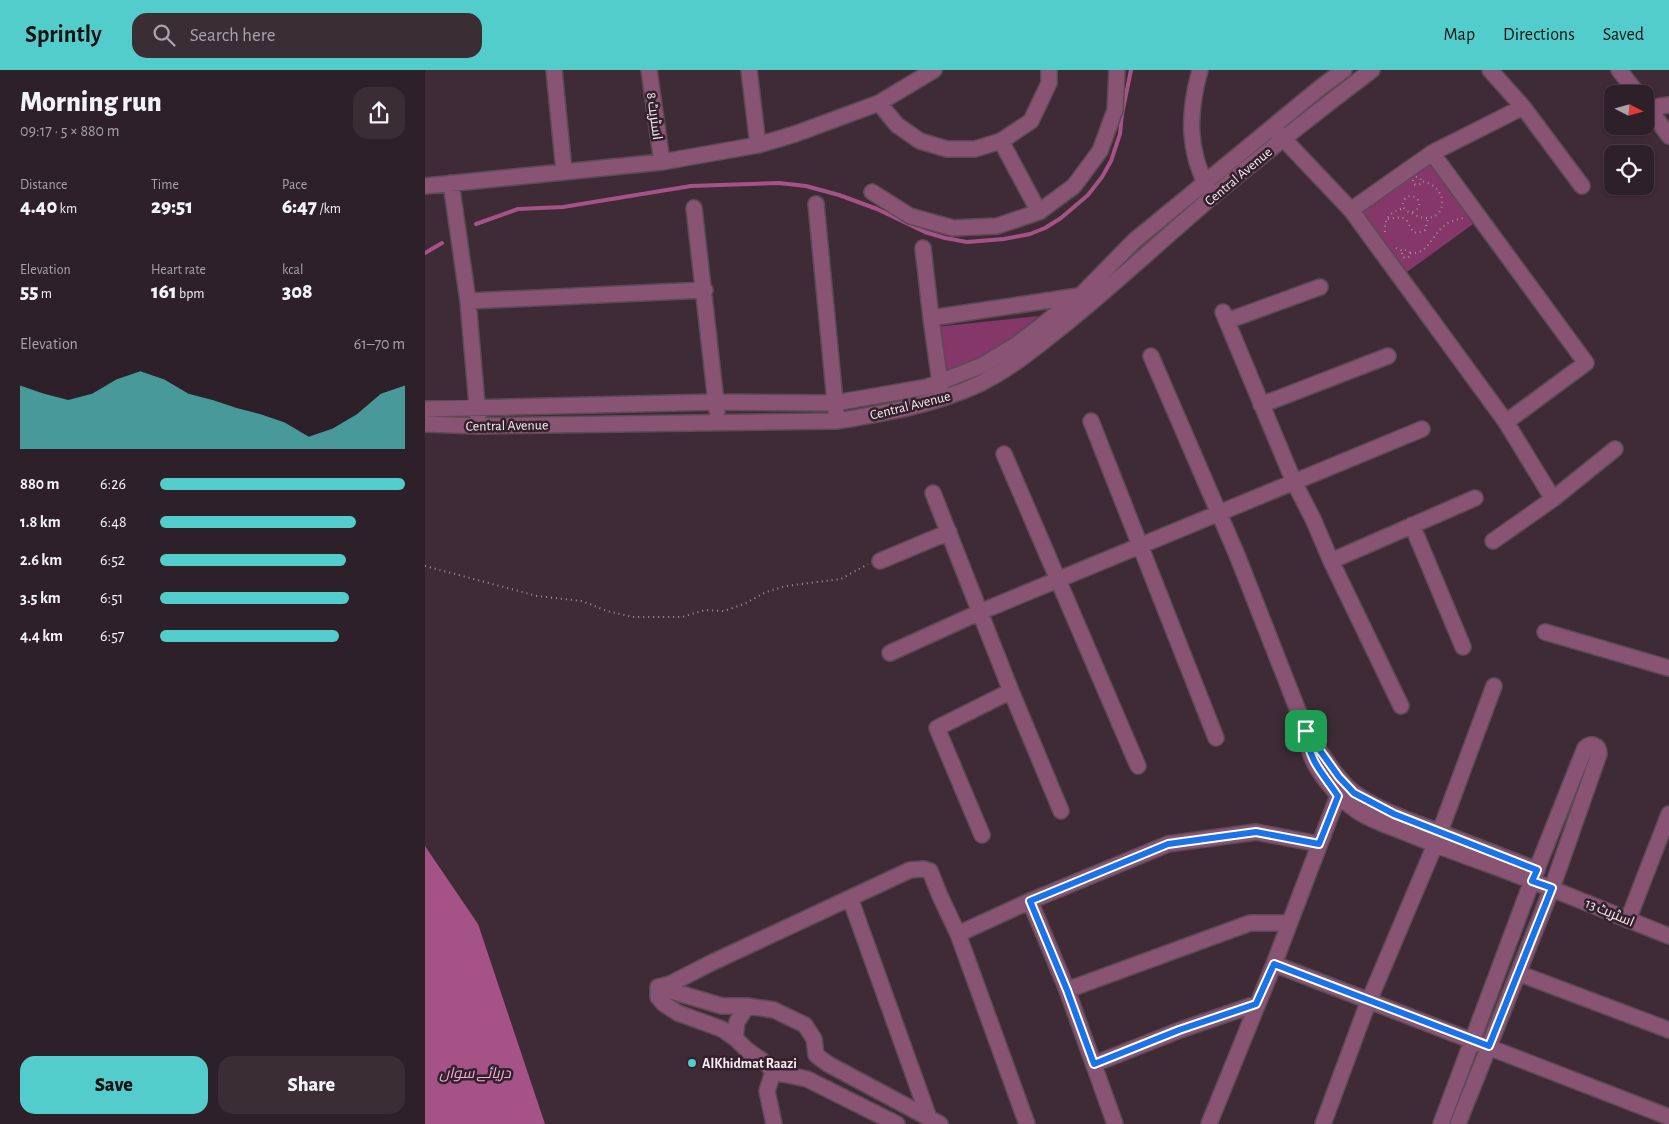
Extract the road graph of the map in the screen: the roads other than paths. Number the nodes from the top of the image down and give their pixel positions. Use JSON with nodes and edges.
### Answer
{"nodes":[{"id":1,"x":554,"y":70,"type":"edge"},
{"id":2,"x":649,"y":70,"type":"edge"},
{"id":3,"x":749,"y":70,"type":"edge"},
{"id":4,"x":934,"y":70,"type":"edge"},
{"id":5,"x":1049,"y":70,"type":"edge"},
{"id":6,"x":1117,"y":70,"type":"edge"},
{"id":7,"x":1200,"y":70,"type":"edge"},
{"id":8,"x":1344,"y":70,"type":"edge"},
{"id":9,"x":1372,"y":70,"type":"edge"},
{"id":10,"x":1490,"y":70,"type":"edge"},
{"id":11,"x":1619,"y":70,"type":"edge"},
{"id":12,"x":1631,"y":85,"type":"edge"},
{"id":13,"x":879,"y":103,"type":"junction"},
{"id":14,"x":1669,"y":105,"type":"edge"},
{"id":15,"x":1654,"y":106,"type":"edge"},
{"id":16,"x":1523,"y":108,"type":"junction"},
{"id":17,"x":1654,"y":116,"type":"edge"},
{"id":18,"x":1272,"y":127,"type":"junction"},
{"id":19,"x":1669,"y":136,"type":"edge"},
{"id":20,"x":1283,"y":138,"type":"junction"},
{"id":21,"x":1001,"y":142,"type":"junction"},
{"id":22,"x":758,"y":145,"type":"junction"},
{"id":23,"x":1432,"y":153,"type":"junction"},
{"id":24,"x":662,"y":162,"type":"junction"},
{"id":25,"x":564,"y":171,"type":"junction"},
{"id":26,"x":451,"y":183,"type":"junction"},
{"id":27,"x":1204,"y":183,"type":"junction"},
{"id":28,"x":425,"y":186,"type":"edge"},
{"id":29,"x":1583,"y":186,"type":"dead end"},
{"id":30,"x":872,"y":192,"type":"dead end"},
{"id":31,"x":1212,"y":197,"type":"junction"},
{"id":32,"x":816,"y":204,"type":"dead end"},
{"id":33,"x":694,"y":208,"type":"dead end"},
{"id":34,"x":1351,"y":210,"type":"junction"},
{"id":35,"x":1039,"y":212,"type":"junction"},
{"id":36,"x":923,"y":248,"type":"dead end"},
{"id":37,"x":1115,"y":284,"type":"junction"},
{"id":38,"x":1320,"y":287,"type":"dead end"},
{"id":39,"x":705,"y":290,"type":"junction"},
{"id":40,"x":1080,"y":296,"type":"junction"},
{"id":41,"x":468,"y":300,"type":"junction"},
{"id":42,"x":931,"y":318,"type":"junction"},
{"id":43,"x":1151,"y":356,"type":"dead end"},
{"id":44,"x":1389,"y":356,"type":"dead end"},
{"id":45,"x":940,"y":382,"type":"junction"},
{"id":46,"x":943,"y":398,"type":"junction"},
{"id":47,"x":716,"y":402,"type":"junction"},
{"id":48,"x":835,"y":402,"type":"junction"},
{"id":49,"x":1261,"y":405,"type":"junction"},
{"id":50,"x":478,"y":408,"type":"junction"},
{"id":51,"x":425,"y":409,"type":"edge"},
{"id":52,"x":837,"y":421,"type":"junction"},
{"id":53,"x":1091,"y":421,"type":"dead end"},
{"id":54,"x":718,"y":422,"type":"junction"},
{"id":55,"x":1505,"y":422,"type":"junction"},
{"id":56,"x":425,"y":424,"type":"edge"},
{"id":57,"x":479,"y":426,"type":"junction"},
{"id":58,"x":1422,"y":429,"type":"dead end"},
{"id":59,"x":1615,"y":449,"type":"dead end"},
{"id":60,"x":1004,"y":454,"type":"dead end"},
{"id":61,"x":1294,"y":482,"type":"junction"},
{"id":62,"x":933,"y":493,"type":"dead end"},
{"id":63,"x":1475,"y":498,"type":"dead end"},
{"id":64,"x":1553,"y":499,"type":"junction"},
{"id":65,"x":1219,"y":514,"type":"junction"},
{"id":66,"x":1412,"y":525,"type":"junction"},
{"id":67,"x":949,"y":532,"type":"junction"},
{"id":68,"x":1493,"y":541,"type":"dead end"},
{"id":69,"x":1140,"y":546,"type":"junction"},
{"id":70,"x":880,"y":561,"type":"road end"},
{"id":71,"x":1331,"y":561,"type":"junction"},
{"id":72,"x":1059,"y":580,"type":"junction"},
{"id":73,"x":981,"y":612,"type":"junction"},
{"id":74,"x":1545,"y":632,"type":"dead end"},
{"id":75,"x":1463,"y":647,"type":"dead end"},
{"id":76,"x":890,"y":654,"type":"dead end"},
{"id":77,"x":1669,"y":668,"type":"edge"},
{"id":78,"x":1494,"y":686,"type":"dead end"},
{"id":79,"x":1011,"y":691,"type":"junction"},
{"id":80,"x":1401,"y":706,"type":"dead end"},
{"id":81,"x":1306,"y":731,"type":"junction"},
{"id":82,"x":1216,"y":738,"type":"dead end"},
{"id":83,"x":1138,"y":766,"type":"dead end"},
{"id":84,"x":1338,"y":796,"type":"junction"},
{"id":85,"x":1061,"y":811,"type":"dead end"},
{"id":86,"x":1669,"y":814,"type":"edge"},
{"id":87,"x":982,"y":835,"type":"dead end"},
{"id":88,"x":1437,"y":839,"type":"junction"},
{"id":89,"x":1319,"y":844,"type":"junction"},
{"id":90,"x":1663,"y":848,"type":"edge"},
{"id":91,"x":1534,"y":876,"type":"junction"},
{"id":92,"x":1552,"y":888,"type":"junction"},
{"id":93,"x":850,"y":898,"type":"junction"},
{"id":94,"x":1030,"y":901,"type":"junction"},
{"id":95,"x":1628,"y":920,"type":"junction"},
{"id":96,"x":1289,"y":923,"type":"junction"},
{"id":97,"x":958,"y":934,"type":"junction"},
{"id":98,"x":1669,"y":936,"type":"edge"},
{"id":99,"x":1274,"y":964,"type":"junction"},
{"id":100,"x":1518,"y":972,"type":"junction"},
{"id":101,"x":658,"y":987,"type":"junction"},
{"id":102,"x":1067,"y":990,"type":"junction"},
{"id":103,"x":1369,"y":1001,"type":"junction"},
{"id":104,"x":1256,"y":1004,"type":"junction"},
{"id":105,"x":747,"y":1006,"type":"junction"},
{"id":106,"x":1669,"y":1030,"type":"edge"},
{"id":107,"x":735,"y":1038,"type":"junction"},
{"id":108,"x":1472,"y":1040,"type":"junction"},
{"id":109,"x":1489,"y":1046,"type":"junction"},
{"id":110,"x":816,"y":1055,"type":"junction"},
{"id":111,"x":1094,"y":1064,"type":"junction"},
{"id":112,"x":773,"y":1072,"type":"junction"},
{"id":113,"x":807,"y":1079,"type":"junction"},
{"id":114,"x":1669,"y":1117,"type":"edge"},
{"id":115,"x":934,"y":1121,"type":"edge"},
{"id":116,"x":774,"y":1124,"type":"edge"},
{"id":117,"x":897,"y":1124,"type":"edge"},
{"id":118,"x":1027,"y":1124,"type":"edge"},
{"id":119,"x":1115,"y":1124,"type":"edge"},
{"id":120,"x":1209,"y":1124,"type":"edge"},
{"id":121,"x":1323,"y":1124,"type":"edge"},
{"id":122,"x":1441,"y":1124,"type":"edge"},
{"id":123,"x":1458,"y":1124,"type":"edge"}],
"edges":[{"from":1,"to":25,"type":"street"},
{"from":2,"to":24,"type":"street","name":"اسٹریٹ 8"},
{"from":3,"to":22,"type":"street"},
{"from":4,"to":13,"type":"street"},
{"from":5,"to":21,"type":"street"},
{"from":6,"to":35,"type":"street"},
{"from":7,"to":27,"type":"street"},
{"from":8,"to":18,"type":"street","name":"Central Avenue"},
{"from":9,"to":20,"type":"street","name":"Central Avenue"},
{"from":10,"to":16,"type":"street"},
{"from":11,"to":12,"type":"street"},
{"from":13,"to":21,"type":"street"},
{"from":13,"to":22,"type":"street"},
{"from":14,"to":15,"type":"street"},
{"from":16,"to":23,"type":"street"},
{"from":16,"to":29,"type":"street"},
{"from":17,"to":19,"type":"street"},
{"from":18,"to":20,"type":"street"},
{"from":18,"to":27,"type":"street","name":"Central Avenue"},
{"from":20,"to":31,"type":"street","name":"Central Avenue"},
{"from":20,"to":34,"type":"street"},
{"from":21,"to":35,"type":"street"},
{"from":22,"to":24,"type":"street"},
{"from":23,"to":34,"type":"street"},
{"from":23,"to":55,"type":"street"},
{"from":24,"to":25,"type":"street"},
{"from":25,"to":26,"type":"street"},
{"from":26,"to":28,"type":"street"},
{"from":26,"to":41,"type":"street"},
{"from":27,"to":31,"type":"street"},
{"from":27,"to":40,"type":"street","name":"Central Avenue"},
{"from":30,"to":35,"type":"street"},
{"from":31,"to":37,"type":"street","name":"Central Avenue"},
{"from":32,"to":48,"type":"street"},
{"from":33,"to":39,"type":"street"},
{"from":34,"to":55,"type":"street"},
{"from":36,"to":42,"type":"street"},
{"from":37,"to":40,"type":"street"},
{"from":37,"to":46,"type":"street","name":"Central Avenue"},
{"from":38,"to":49,"type":"street"},
{"from":39,"to":41,"type":"street"},
{"from":39,"to":47,"type":"street"},
{"from":40,"to":42,"type":"street"},
{"from":40,"to":45,"type":"street","name":"Central Avenue"},
{"from":41,"to":50,"type":"street"},
{"from":42,"to":45,"type":"street"},
{"from":43,"to":65,"type":"street"},
{"from":44,"to":49,"type":"street"},
{"from":45,"to":46,"type":"street"},
{"from":45,"to":48,"type":"street","name":"Central Avenue"},
{"from":46,"to":52,"type":"street","name":"Central Avenue"},
{"from":47,"to":48,"type":"street","name":"Central Avenue"},
{"from":47,"to":50,"type":"street","name":"Central Avenue"},
{"from":47,"to":54,"type":"street"},
{"from":48,"to":52,"type":"street"},
{"from":49,"to":61,"type":"street"},
{"from":50,"to":51,"type":"street","name":"Central Avenue"},
{"from":50,"to":57,"type":"street"},
{"from":52,"to":54,"type":"street","name":"Central Avenue"},
{"from":53,"to":69,"type":"street"},
{"from":54,"to":57,"type":"street","name":"Central Avenue"},
{"from":55,"to":64,"type":"street"},
{"from":56,"to":57,"type":"street","name":"Central Avenue"},
{"from":58,"to":61,"type":"street"},
{"from":59,"to":64,"type":"street"},
{"from":60,"to":72,"type":"street"},
{"from":61,"to":65,"type":"street"},
{"from":61,"to":71,"type":"street"},
{"from":62,"to":67,"type":"street"},
{"from":63,"to":66,"type":"street"},
{"from":64,"to":68,"type":"street"},
{"from":65,"to":69,"type":"street"},
{"from":65,"to":81,"type":"street"},
{"from":66,"to":71,"type":"street"},
{"from":66,"to":75,"type":"street"},
{"from":67,"to":70,"type":"street"},
{"from":67,"to":73,"type":"street"},
{"from":69,"to":72,"type":"street"},
{"from":69,"to":82,"type":"street"},
{"from":71,"to":80,"type":"street"},
{"from":72,"to":73,"type":"street"},
{"from":72,"to":83,"type":"street"},
{"from":73,"to":76,"type":"street"},
{"from":73,"to":79,"type":"street"},
{"from":74,"to":77,"type":"street"},
{"from":78,"to":88,"type":"street"},
{"from":79,"to":85,"type":"street"},
{"from":79,"to":87,"type":"street"},
{"from":81,"to":84,"type":"street"},
{"from":81,"to":88,"type":"street"},
{"from":84,"to":88,"type":"street"},
{"from":84,"to":89,"type":"street"},
{"from":86,"to":90,"type":"street"},
{"from":88,"to":91,"type":"street","name":"اسٹریٹ 13"},
{"from":88,"to":103,"type":"street"},
{"from":89,"to":94,"type":"street"},
{"from":89,"to":96,"type":"street"},
{"from":90,"to":95,"type":"street"},
{"from":91,"to":92,"type":"street","name":"اسٹریٹ 13"},
{"from":91,"to":92,"type":"street"},
{"from":91,"to":108,"type":"street"},
{"from":92,"to":95,"type":"street","name":"اسٹریٹ 13"},
{"from":92,"to":100,"type":"street"},
{"from":93,"to":97,"type":"street"},
{"from":93,"to":101,"type":"street"},
{"from":93,"to":115,"type":"street"},
{"from":94,"to":97,"type":"street"},
{"from":94,"to":102,"type":"street"},
{"from":95,"to":98,"type":"street","name":"اسٹریٹ 13"},
{"from":96,"to":99,"type":"street"},
{"from":96,"to":102,"type":"street"},
{"from":97,"to":118,"type":"street"},
{"from":99,"to":103,"type":"street"},
{"from":99,"to":104,"type":"street"},
{"from":100,"to":106,"type":"street"},
{"from":100,"to":109,"type":"street"},
{"from":101,"to":105,"type":"street"},
{"from":101,"to":107,"type":"street"},
{"from":102,"to":111,"type":"street"},
{"from":103,"to":108,"type":"street"},
{"from":103,"to":121,"type":"street"},
{"from":104,"to":111,"type":"street"},
{"from":104,"to":120,"type":"street"},
{"from":105,"to":107,"type":"street"},
{"from":105,"to":110,"type":"street"},
{"from":107,"to":112,"type":"street"},
{"from":108,"to":109,"type":"street"},
{"from":108,"to":122,"type":"street"},
{"from":109,"to":114,"type":"street"},
{"from":109,"to":123,"type":"street"},
{"from":110,"to":113,"type":"street"},
{"from":110,"to":115,"type":"street"},
{"from":111,"to":119,"type":"street"},
{"from":112,"to":113,"type":"street"},
{"from":112,"to":116,"type":"street"},
{"from":113,"to":117,"type":"street"}]}
